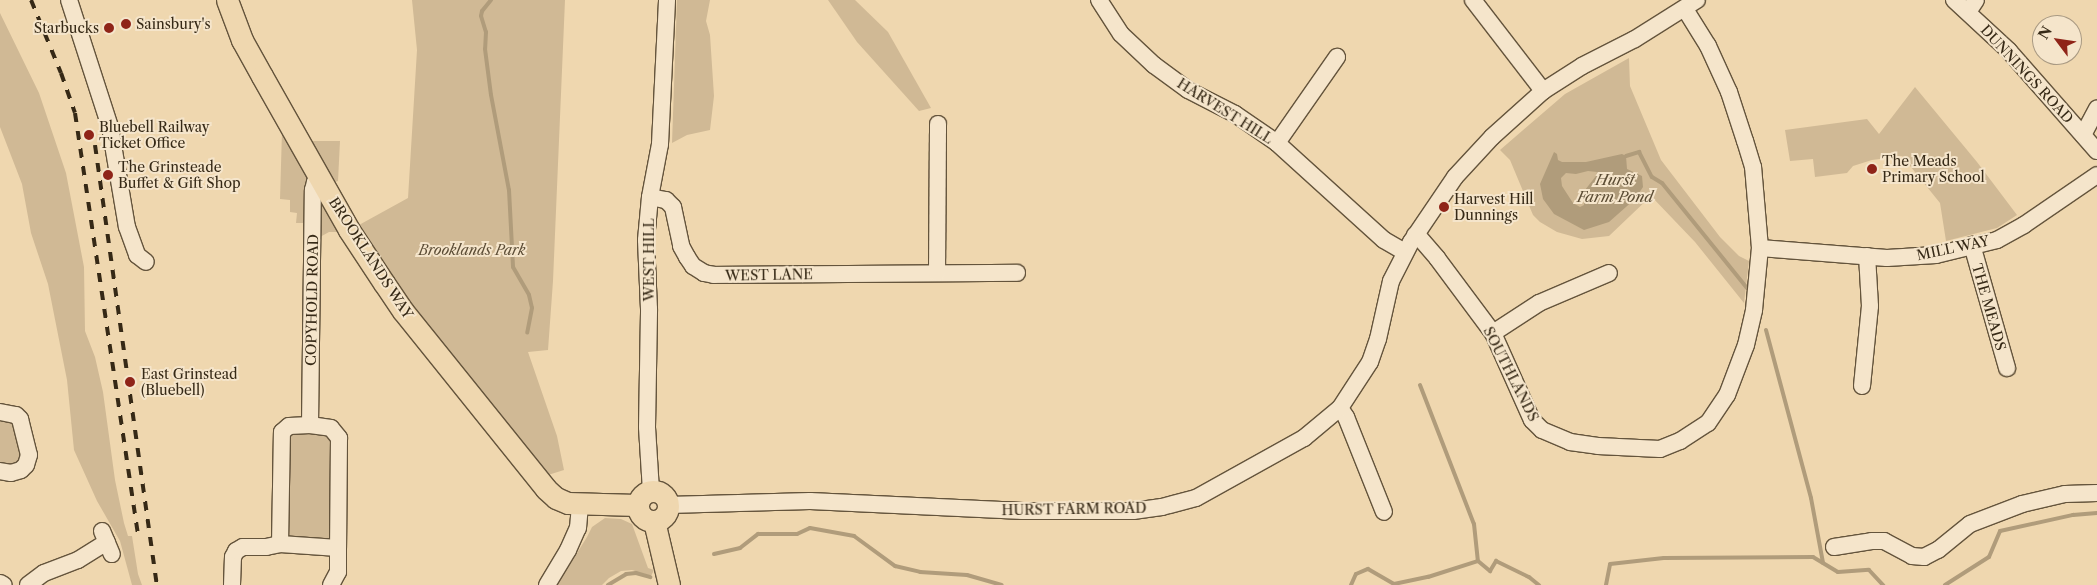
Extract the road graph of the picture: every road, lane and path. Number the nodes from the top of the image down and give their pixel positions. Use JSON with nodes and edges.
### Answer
{"nodes":[{"id":1,"x":69,"y":0,"type":"edge"},
{"id":2,"x":227,"y":0,"type":"edge"},
{"id":3,"x":667,"y":0,"type":"edge"},
{"id":4,"x":1099,"y":0,"type":"edge"},
{"id":5,"x":1473,"y":0,"type":"edge"},
{"id":6,"x":1954,"y":0,"type":"edge"},
{"id":7,"x":1691,"y":4,"type":"edge"},
{"id":8,"x":1972,"y":6,"type":"edge"},
{"id":9,"x":1337,"y":56,"type":"dead end"},
{"id":10,"x":1543,"y":91,"type":"junction"},
{"id":11,"x":2097,"y":109,"type":"edge"},
{"id":12,"x":938,"y":124,"type":"dead end"},
{"id":13,"x":2083,"y":135,"type":"junction"},
{"id":14,"x":1277,"y":143,"type":"junction"},
{"id":15,"x":2097,"y":151,"type":"edge"},
{"id":16,"x":2097,"y":175,"type":"edge"},
{"id":17,"x":321,"y":178,"type":"junction"},
{"id":18,"x":650,"y":196,"type":"junction"},
{"id":19,"x":1415,"y":235,"type":"junction"},
{"id":20,"x":1972,"y":245,"type":"junction"},
{"id":21,"x":1760,"y":248,"type":"junction"},
{"id":22,"x":1405,"y":252,"type":"junction"},
{"id":23,"x":1867,"y":256,"type":"junction"},
{"id":24,"x":146,"y":262,"type":"dead end"},
{"id":25,"x":937,"y":273,"type":"junction"},
{"id":26,"x":1018,"y":273,"type":"dead end"},
{"id":27,"x":1610,"y":273,"type":"dead end"},
{"id":28,"x":1493,"y":334,"type":"junction"},
{"id":29,"x":2007,"y":368,"type":"dead end"},
{"id":30,"x":1862,"y":386,"type":"dead end"},
{"id":31,"x":1340,"y":408,"type":"junction"},
{"id":32,"x":0,"y":412,"type":"edge"},
{"id":33,"x":310,"y":425,"type":"junction"},
{"id":34,"x":0,"y":471,"type":"edge"},
{"id":35,"x":2097,"y":493,"type":"edge"},
{"id":36,"x":644,"y":498,"type":"junction"},
{"id":37,"x":580,"y":505,"type":"junction"},
{"id":38,"x":668,"y":505,"type":"junction"},
{"id":39,"x":1384,"y":512,"type":"dead end"},
{"id":40,"x":654,"y":521,"type":"junction"},
{"id":41,"x":107,"y":542,"type":"dead end"},
{"id":42,"x":280,"y":544,"type":"junction"},
{"id":43,"x":1834,"y":547,"type":"dead end"},
{"id":44,"x":338,"y":548,"type":"junction"},
{"id":45,"x":0,"y":583,"type":"edge"},
{"id":46,"x":4,"y":585,"type":"edge"},
{"id":47,"x":28,"y":585,"type":"edge"},
{"id":48,"x":232,"y":585,"type":"edge"},
{"id":49,"x":331,"y":585,"type":"edge"},
{"id":50,"x":546,"y":585,"type":"edge"},
{"id":51,"x":669,"y":585,"type":"edge"}],
"edges":[{"from":1,"to":24,"type":"street"},
{"from":2,"to":17,"type":"main road","name":"BROOKLANDS WAY"},
{"from":3,"to":18,"type":"street","name":"WEST HILL"},
{"from":4,"to":14,"type":"street","name":"HARVEST HILL"},
{"from":5,"to":10,"type":"street"},
{"from":6,"to":8,"type":"street","name":"DUNNINGS ROAD"},
{"from":7,"to":10,"type":"street","name":"HURST FARM ROAD"},
{"from":7,"to":21,"type":"street","name":"SOUTHLANDS"},
{"from":8,"to":13,"type":"street","name":"DUNNINGS ROAD"},
{"from":9,"to":14,"type":"street"},
{"from":10,"to":19,"type":"street","name":"HURST FARM ROAD"},
{"from":11,"to":13,"type":"street"},
{"from":12,"to":25,"type":"street"},
{"from":13,"to":15,"type":"street","name":"DUNNINGS ROAD"},
{"from":14,"to":22,"type":"street","name":"HARVEST HILL"},
{"from":16,"to":20,"type":"street","name":"MILL WAY"},
{"from":17,"to":33,"type":"street","name":"COPYHOLD ROAD"},
{"from":17,"to":37,"type":"main road","name":"BROOKLANDS WAY"},
{"from":18,"to":25,"type":"street","name":"WEST LANE"},
{"from":18,"to":36,"type":"street","name":"WEST HILL"},
{"from":19,"to":22,"type":"street","name":"HURST FARM ROAD"},
{"from":19,"to":28,"type":"street","name":"SOUTHLANDS"},
{"from":20,"to":23,"type":"street","name":"MILL WAY"},
{"from":20,"to":29,"type":"street","name":"THE MEADS"},
{"from":21,"to":23,"type":"street","name":"MILL WAY"},
{"from":21,"to":28,"type":"street","name":"SOUTHLANDS"},
{"from":22,"to":31,"type":"street","name":"HURST FARM ROAD"},
{"from":23,"to":30,"type":"street"},
{"from":25,"to":26,"type":"street","name":"WEST LANE"},
{"from":27,"to":28,"type":"street"},
{"from":31,"to":38,"type":"street","name":"HURST FARM ROAD"},
{"from":31,"to":39,"type":"street"},
{"from":32,"to":34,"type":"street"},
{"from":33,"to":42,"type":"street"},
{"from":33,"to":44,"type":"street"},
{"from":35,"to":43,"type":"street"},
{"from":36,"to":37,"type":"main road","name":"BROOKLANDS WAY"},
{"from":36,"to":38,"type":"main road"},
{"from":36,"to":40,"type":"main road"},
{"from":37,"to":50,"type":"street"},
{"from":38,"to":40,"type":"main road"},
{"from":40,"to":51,"type":"main road"},
{"from":41,"to":47,"type":"street"},
{"from":42,"to":44,"type":"street"},
{"from":42,"to":48,"type":"street"},
{"from":44,"to":49,"type":"street"},
{"from":45,"to":46,"type":"street"}]}
